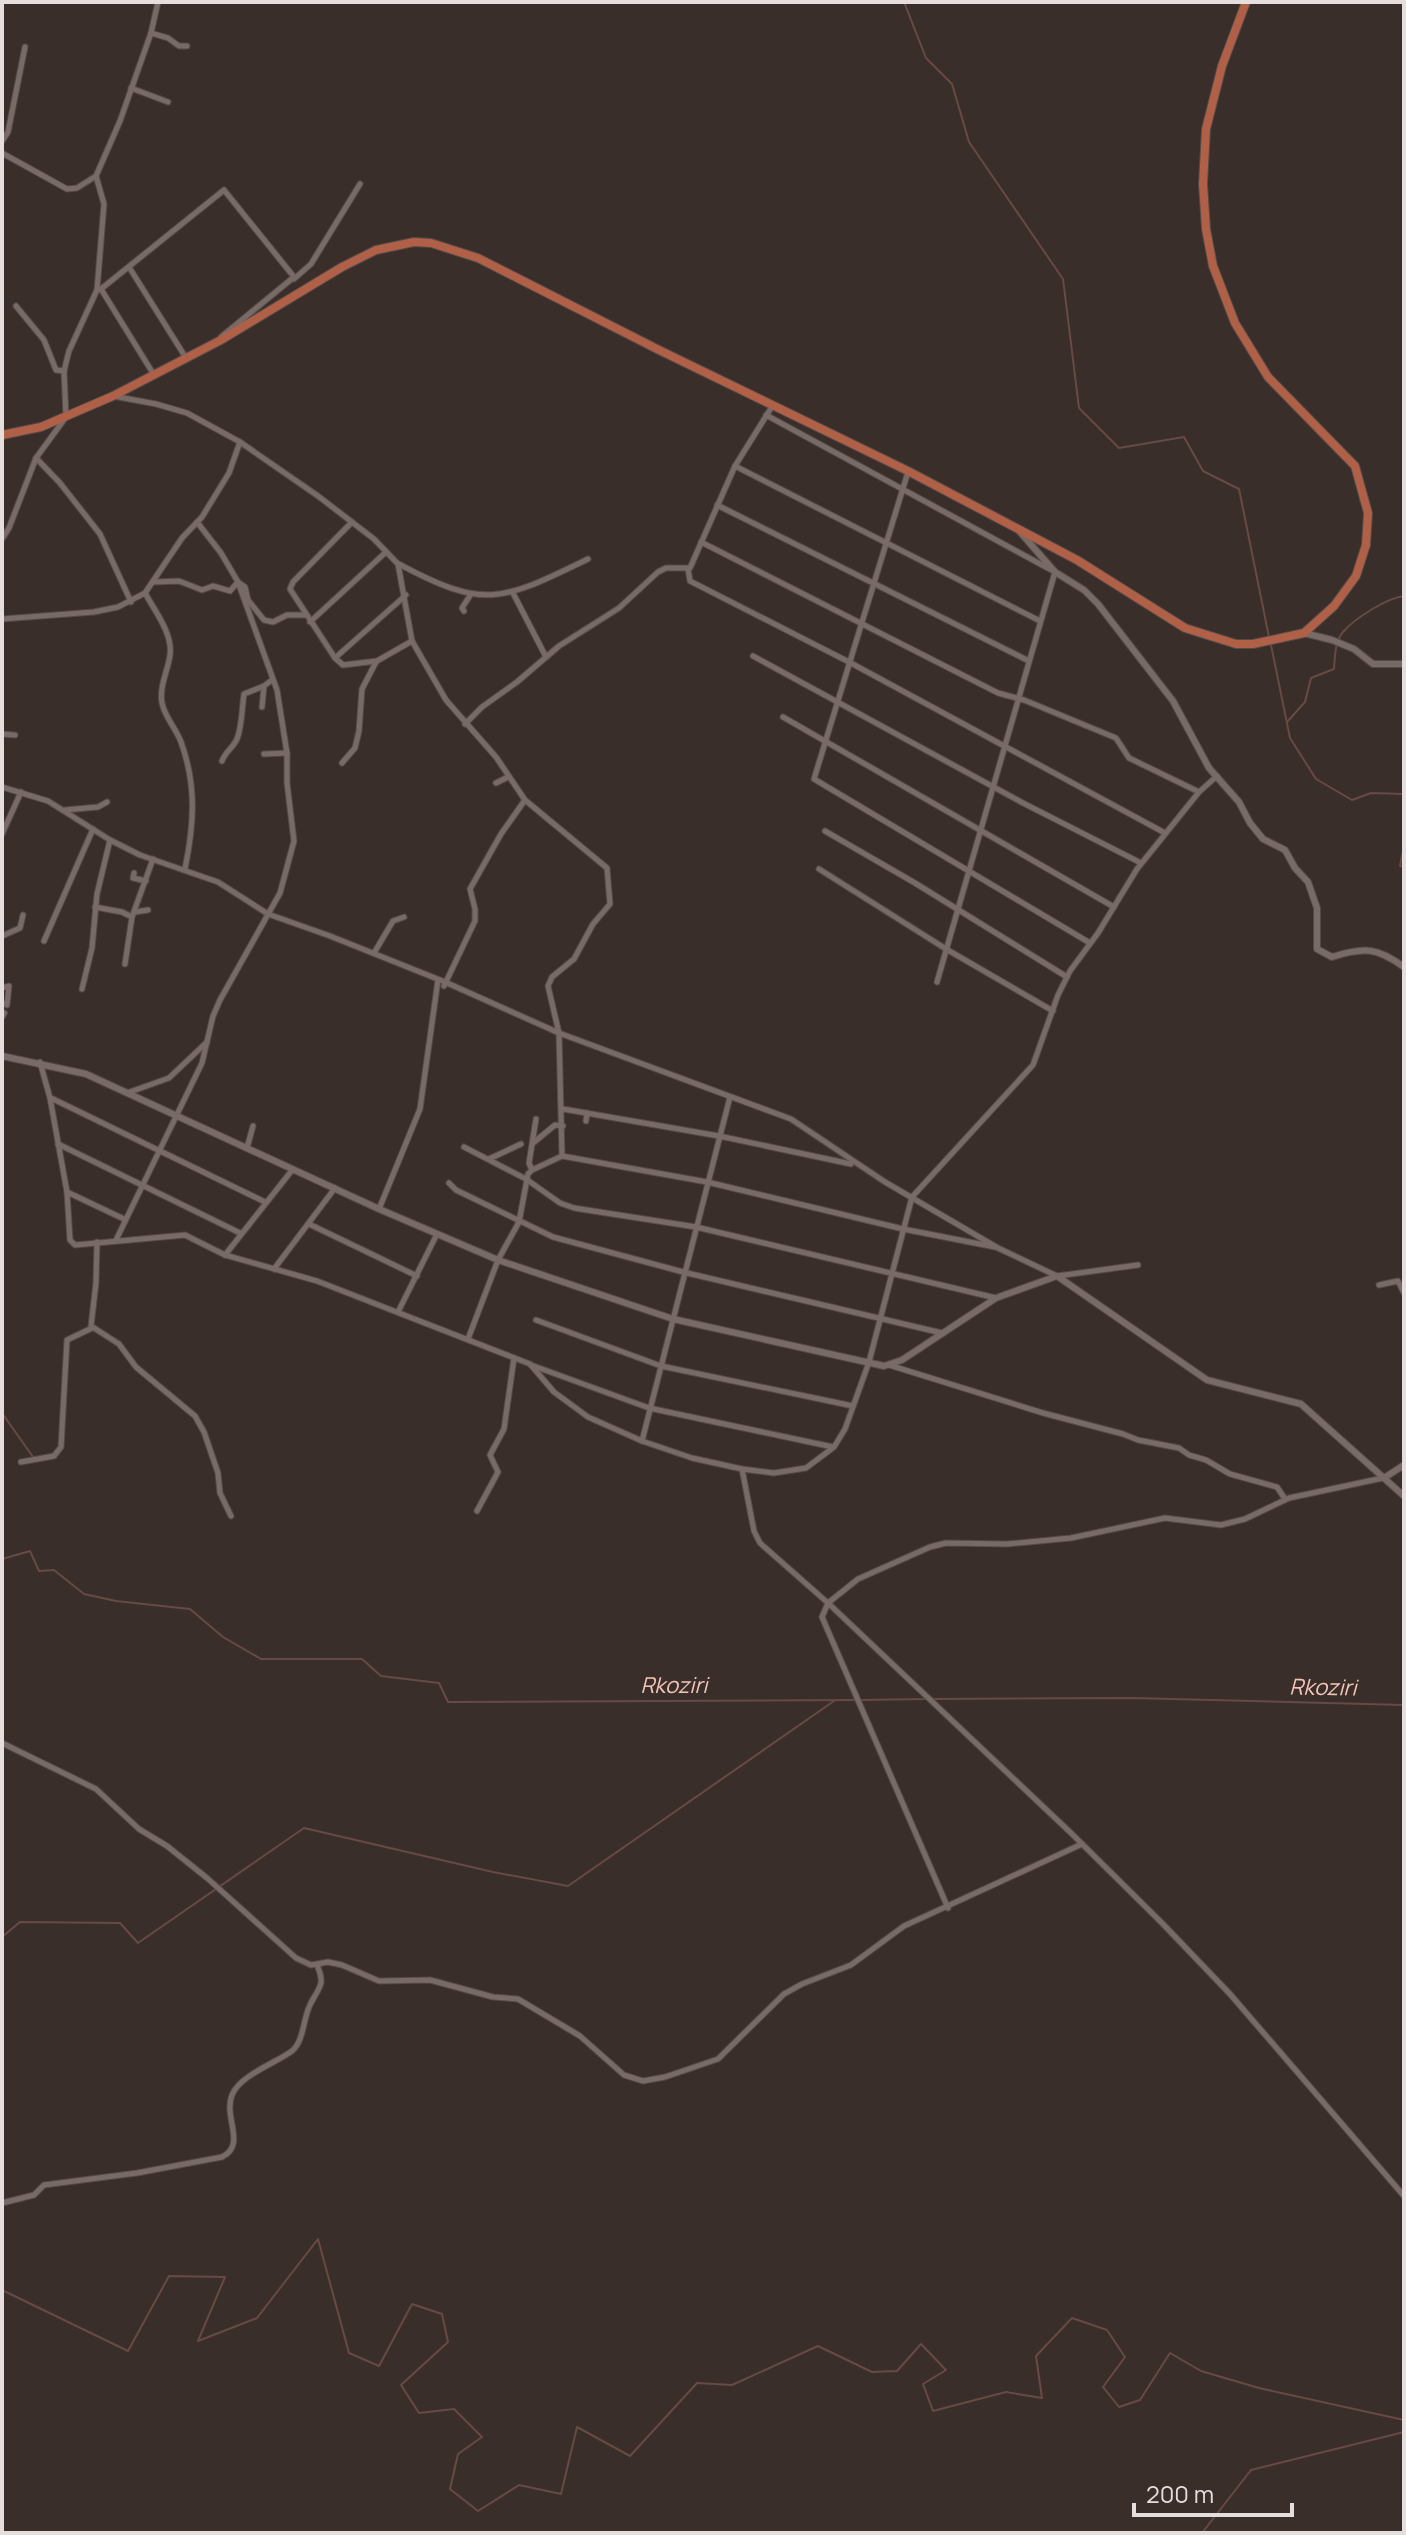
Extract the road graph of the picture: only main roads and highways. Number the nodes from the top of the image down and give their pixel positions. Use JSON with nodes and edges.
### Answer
{"nodes":[{"id":1,"x":1246,"y":2,"type":"edge"},
{"id":2,"x":2,"y":435,"type":"edge"}],
"edges":[{"from":1,"to":2,"type":"main road"}]}
